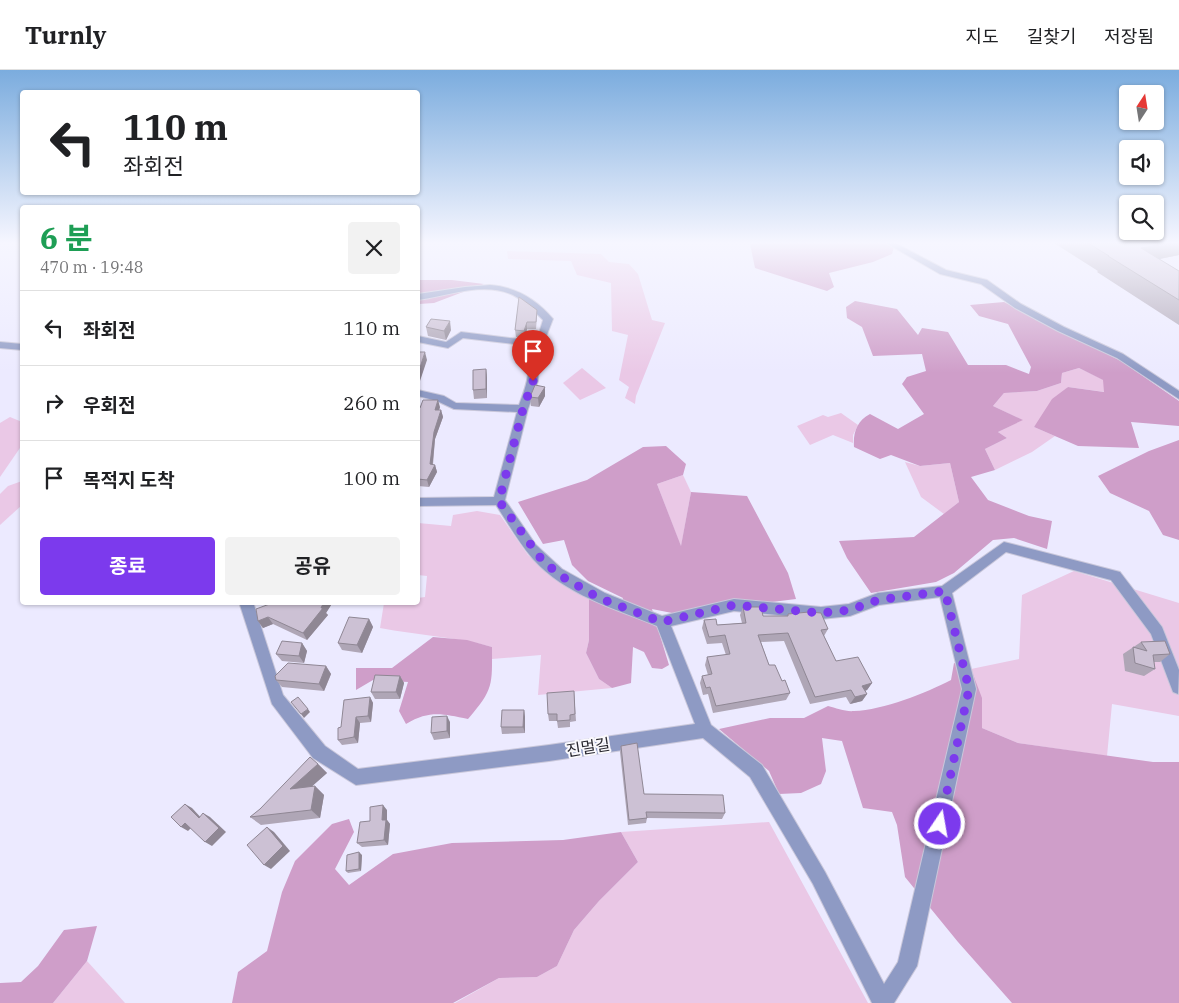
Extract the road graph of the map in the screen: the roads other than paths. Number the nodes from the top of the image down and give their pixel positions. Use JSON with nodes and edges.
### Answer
{"nodes":[{"id":1,"x":990,"y":287,"type":"edge"},
{"id":2,"x":420,"y":297,"type":"edge"},
{"id":3,"x":420,"y":339,"type":"edge"},
{"id":4,"x":528,"y":343,"type":"junction"},
{"id":5,"x":0,"y":344,"type":"edge"},
{"id":6,"x":20,"y":347,"type":"edge"},
{"id":7,"x":420,"y":393,"type":"edge"},
{"id":8,"x":1179,"y":396,"type":"edge"},
{"id":9,"x":523,"y":409,"type":"junction"},
{"id":10,"x":499,"y":501,"type":"junction"},
{"id":11,"x":420,"y":502,"type":"edge"},
{"id":12,"x":945,"y":591,"type":"junction"},
{"id":13,"x":247,"y":605,"type":"edge"},
{"id":14,"x":662,"y":622,"type":"junction"},
{"id":15,"x":1178,"y":687,"type":"edge"},
{"id":16,"x":705,"y":730,"type":"junction"},
{"id":17,"x":319,"y":752,"type":"junction"},
{"id":18,"x":307,"y":765,"type":"edge"},
{"id":19,"x":883,"y":1002,"type":"edge"}],
"edges":[{"from":1,"to":8,"type":"street"},
{"from":2,"to":4,"type":"street"},
{"from":3,"to":4,"type":"street"},
{"from":4,"to":9,"type":"street"},
{"from":5,"to":6,"type":"street"},
{"from":7,"to":9,"type":"street"},
{"from":9,"to":10,"type":"street"},
{"from":10,"to":11,"type":"street"},
{"from":10,"to":14,"type":"street"},
{"from":12,"to":14,"type":"street"},
{"from":12,"to":15,"type":"street"},
{"from":12,"to":19,"type":"street"},
{"from":13,"to":17,"type":"street","name":"진멀길"},
{"from":14,"to":16,"type":"street"},
{"from":16,"to":17,"type":"street","name":"진멀길"},
{"from":16,"to":19,"type":"street"},
{"from":17,"to":18,"type":"street"}]}
